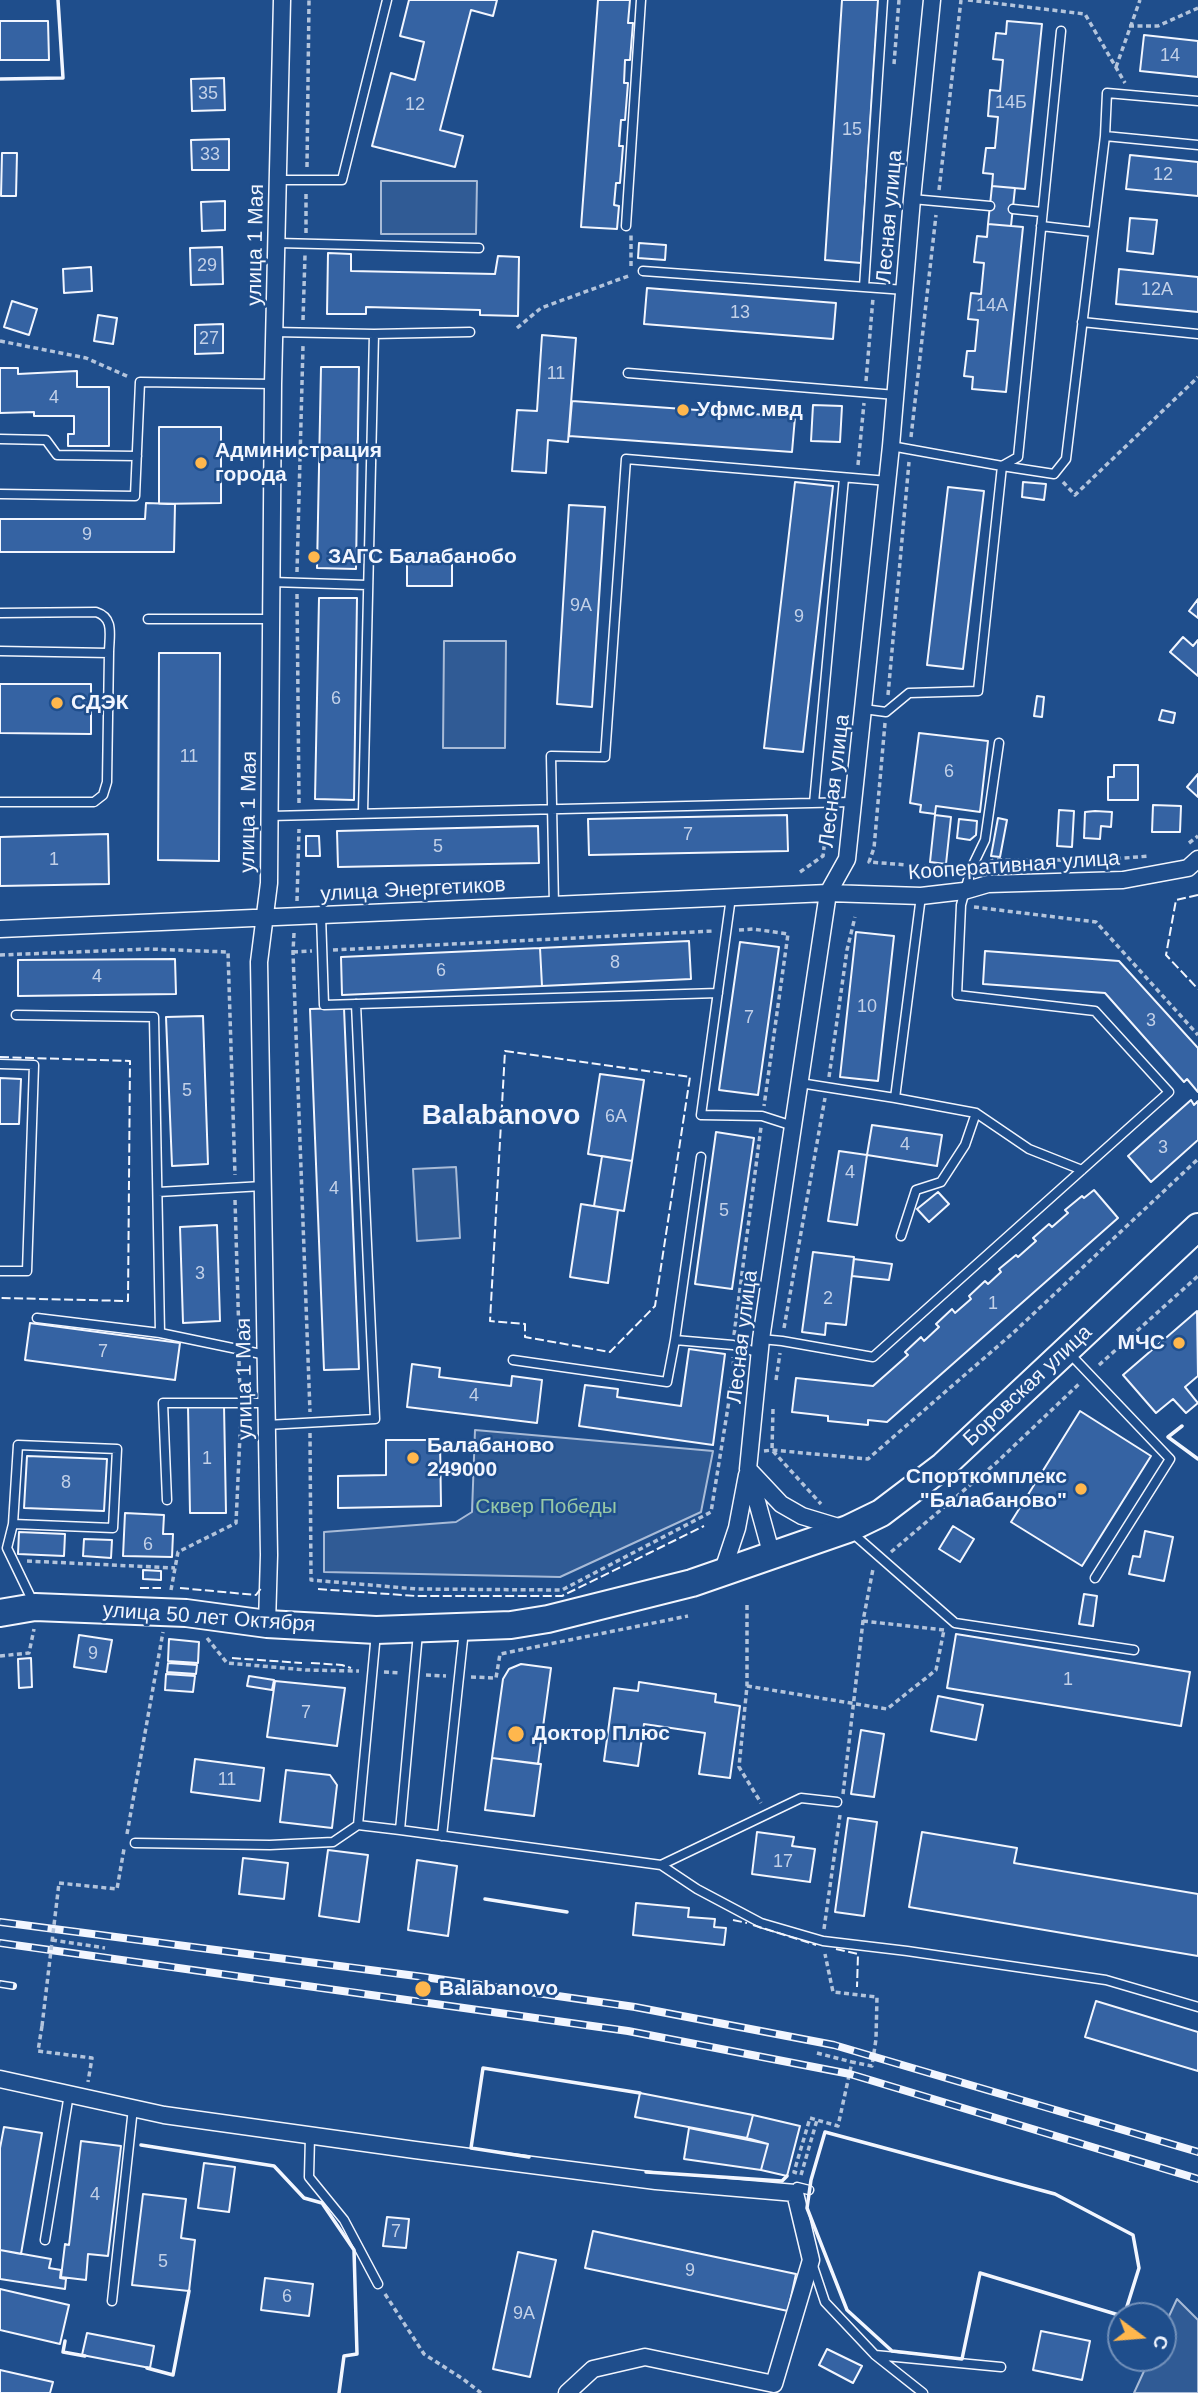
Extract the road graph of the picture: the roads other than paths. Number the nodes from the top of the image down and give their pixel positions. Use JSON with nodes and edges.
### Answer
{"nodes":[{"id":1,"x":282,"y":0,"type":"edge"},
{"id":2,"x":387,"y":0,"type":"edge"},
{"id":3,"x":641,"y":0,"type":"edge"},
{"id":4,"x":883,"y":0,"type":"edge"},
{"id":5,"x":932,"y":0,"type":"edge"},
{"id":6,"x":1061,"y":31,"type":"dead end"},
{"id":7,"x":1198,"y":101,"type":"edge"},
{"id":8,"x":1105,"y":136,"type":"junction"},
{"id":9,"x":1198,"y":145,"type":"edge"},
{"id":10,"x":278,"y":180,"type":"junction"},
{"id":11,"x":912,"y":199,"type":"junction"},
{"id":12,"x":990,"y":206,"type":"dead end"},
{"id":13,"x":1013,"y":209,"type":"dead end"},
{"id":14,"x":1042,"y":212,"type":"junction"},
{"id":15,"x":625,"y":226,"type":"road end"},
{"id":16,"x":1041,"y":226,"type":"junction"},
{"id":17,"x":1093,"y":232,"type":"junction"},
{"id":18,"x":278,"y":243,"type":"junction"},
{"id":19,"x":479,"y":248,"type":"dead end"},
{"id":20,"x":643,"y":271,"type":"road end"},
{"id":21,"x":869,"y":288,"type":"junction"},
{"id":22,"x":905,"y":290,"type":"junction"},
{"id":23,"x":1082,"y":322,"type":"junction"},
{"id":24,"x":274,"y":332,"type":"junction"},
{"id":25,"x":470,"y":332,"type":"dead end"},
{"id":26,"x":374,"y":334,"type":"junction"},
{"id":27,"x":1198,"y":334,"type":"edge"},
{"id":28,"x":628,"y":373,"type":"dead end"},
{"id":29,"x":273,"y":384,"type":"junction"},
{"id":30,"x":896,"y":395,"type":"junction"},
{"id":31,"x":0,"y":439,"type":"edge"},
{"id":32,"x":891,"y":446,"type":"junction"},
{"id":33,"x":137,"y":456,"type":"junction"},
{"id":34,"x":1002,"y":466,"type":"junction"},
{"id":35,"x":844,"y":478,"type":"junction"},
{"id":36,"x":888,"y":481,"type":"junction"},
{"id":37,"x":0,"y":494,"type":"edge"},
{"id":38,"x":272,"y":582,"type":"junction"},
{"id":39,"x":367,"y":585,"type":"junction"},
{"id":40,"x":0,"y":613,"type":"edge"},
{"id":41,"x":148,"y":619,"type":"dead end"},
{"id":42,"x":271,"y":619,"type":"junction"},
{"id":43,"x":0,"y":651,"type":"edge"},
{"id":44,"x":108,"y":653,"type":"junction"},
{"id":45,"x":864,"y":709,"type":"junction"},
{"id":46,"x":999,"y":743,"type":"dead end"},
{"id":47,"x":853,"y":802,"type":"junction"},
{"id":48,"x":0,"y":803,"type":"edge"},
{"id":49,"x":814,"y":803,"type":"junction"},
{"id":50,"x":552,"y":809,"type":"junction"},
{"id":51,"x":363,"y":813,"type":"junction"},
{"id":52,"x":270,"y":816,"type":"junction"},
{"id":53,"x":1198,"y":859,"type":"edge"},
{"id":54,"x":828,"y":893,"type":"junction"},
{"id":55,"x":921,"y":896,"type":"junction"},
{"id":56,"x":731,"y":897,"type":"junction"},
{"id":57,"x":962,"y":898,"type":"junction"},
{"id":58,"x":555,"y":905,"type":"junction"},
{"id":59,"x":321,"y":915,"type":"junction"},
{"id":60,"x":265,"y":918,"type":"junction"},
{"id":61,"x":0,"y":929,"type":"edge"},
{"id":62,"x":718,"y":993,"type":"junction"},
{"id":63,"x":356,"y":1004,"type":"junction"},
{"id":64,"x":16,"y":1014,"type":"dead end"},
{"id":65,"x":0,"y":1064,"type":"edge"},
{"id":66,"x":800,"y":1083,"type":"junction"},
{"id":67,"x":895,"y":1098,"type":"junction"},
{"id":68,"x":976,"y":1113,"type":"junction"},
{"id":69,"x":793,"y":1126,"type":"junction"},
{"id":70,"x":701,"y":1157,"type":"dead end"},
{"id":71,"x":1082,"y":1170,"type":"junction"},
{"id":72,"x":263,"y":1186,"type":"junction"},
{"id":73,"x":158,"y":1192,"type":"junction"},
{"id":74,"x":1198,"y":1227,"type":"edge"},
{"id":75,"x":901,"y":1236,"type":"dead end"},
{"id":76,"x":0,"y":1271,"type":"edge"},
{"id":77,"x":37,"y":1318,"type":"dead end"},
{"id":78,"x":160,"y":1333,"type":"junction"},
{"id":79,"x":676,"y":1340,"type":"junction"},
{"id":80,"x":761,"y":1346,"type":"junction"},
{"id":81,"x":1066,"y":1349,"type":"junction"},
{"id":82,"x":266,"y":1354,"type":"junction"},
{"id":83,"x":513,"y":1360,"type":"dead end"},
{"id":84,"x":266,"y":1403,"type":"junction"},
{"id":85,"x":267,"y":1425,"type":"junction"},
{"id":86,"x":750,"y":1461,"type":"junction"},
{"id":87,"x":167,"y":1500,"type":"dead end"},
{"id":88,"x":13,"y":1524,"type":"junction"},
{"id":89,"x":848,"y":1529,"type":"junction"},
{"id":90,"x":772,"y":1556,"type":"junction"},
{"id":91,"x":722,"y":1573,"type":"junction"},
{"id":92,"x":1095,"y":1578,"type":"dead end"},
{"id":93,"x":0,"y":1614,"type":"edge"},
{"id":94,"x":35,"y":1615,"type":"junction"},
{"id":95,"x":267,"y":1624,"type":"junction"},
{"id":96,"x":464,"y":1628,"type":"junction"},
{"id":97,"x":376,"y":1630,"type":"junction"},
{"id":98,"x":418,"y":1630,"type":"junction"},
{"id":99,"x":1134,"y":1650,"type":"dead end"},
{"id":100,"x":837,"y":1802,"type":"dead end"},
{"id":101,"x":358,"y":1825,"type":"junction"},
{"id":102,"x":400,"y":1830,"type":"junction"},
{"id":103,"x":442,"y":1836,"type":"junction"},
{"id":104,"x":135,"y":1843,"type":"dead end"},
{"id":105,"x":661,"y":1865,"type":"junction"},
{"id":106,"x":1198,"y":2007,"type":"edge"},
{"id":107,"x":0,"y":2079,"type":"edge"},
{"id":108,"x":69,"y":2094,"type":"junction"},
{"id":109,"x":133,"y":2108,"type":"junction"},
{"id":110,"x":310,"y":2136,"type":"junction"},
{"id":111,"x":45,"y":2240,"type":"dead end"},
{"id":112,"x":811,"y":2260,"type":"junction"},
{"id":113,"x":378,"y":2284,"type":"road end"},
{"id":114,"x":112,"y":2301,"type":"dead end"},
{"id":115,"x":875,"y":2355,"type":"junction"},
{"id":116,"x":1001,"y":2367,"type":"dead end"},
{"id":117,"x":774,"y":2389,"type":"edge"},
{"id":118,"x":568,"y":2393,"type":"edge"},
{"id":119,"x":923,"y":2393,"type":"edge"}],
"edges":[{"from":1,"to":10,"type":"street","name":"улица 1 Мая"},
{"from":2,"to":10,"type":"lane"},
{"from":3,"to":15,"type":"lane"},
{"from":4,"to":21,"type":"lane"},
{"from":5,"to":11,"type":"street","name":"Лесная улица"},
{"from":6,"to":14,"type":"lane"},
{"from":7,"to":8,"type":"lane"},
{"from":8,"to":9,"type":"lane"},
{"from":8,"to":17,"type":"lane"},
{"from":10,"to":18,"type":"street","name":"улица 1 Мая"},
{"from":11,"to":12,"type":"lane"},
{"from":11,"to":22,"type":"street","name":"Лесная улица"},
{"from":13,"to":14,"type":"lane"},
{"from":14,"to":16,"type":"lane"},
{"from":16,"to":17,"type":"lane"},
{"from":16,"to":34,"type":"lane"},
{"from":17,"to":23,"type":"lane"},
{"from":18,"to":19,"type":"lane"},
{"from":18,"to":24,"type":"street","name":"улица 1 Мая"},
{"from":20,"to":21,"type":"lane"},
{"from":21,"to":22,"type":"lane"},
{"from":22,"to":30,"type":"street","name":"Лесная улица"},
{"from":23,"to":27,"type":"lane"},
{"from":23,"to":34,"type":"lane"},
{"from":24,"to":26,"type":"lane"},
{"from":24,"to":29,"type":"street","name":"улица 1 Мая"},
{"from":25,"to":26,"type":"lane"},
{"from":26,"to":39,"type":"lane"},
{"from":28,"to":30,"type":"lane"},
{"from":29,"to":33,"type":"lane"},
{"from":29,"to":38,"type":"street","name":"улица 1 Мая"},
{"from":30,"to":32,"type":"street","name":"Лесная улица"},
{"from":31,"to":33,"type":"lane"},
{"from":32,"to":34,"type":"lane"},
{"from":32,"to":36,"type":"street","name":"Лесная улица"},
{"from":33,"to":37,"type":"lane"},
{"from":34,"to":45,"type":"lane"},
{"from":35,"to":36,"type":"lane"},
{"from":35,"to":49,"type":"lane"},
{"from":35,"to":50,"type":"lane"},
{"from":36,"to":45,"type":"street","name":"Лесная улица"},
{"from":38,"to":39,"type":"lane"},
{"from":38,"to":42,"type":"street","name":"улица 1 Мая"},
{"from":39,"to":51,"type":"lane"},
{"from":40,"to":44,"type":"lane"},
{"from":41,"to":42,"type":"lane"},
{"from":42,"to":52,"type":"street","name":"улица 1 Мая"},
{"from":43,"to":44,"type":"lane"},
{"from":44,"to":48,"type":"lane"},
{"from":45,"to":47,"type":"street","name":"Лесная улица"},
{"from":46,"to":57,"type":"lane"},
{"from":47,"to":49,"type":"lane"},
{"from":47,"to":54,"type":"street","name":"Лесная улица"},
{"from":49,"to":50,"type":"lane"},
{"from":50,"to":51,"type":"lane"},
{"from":50,"to":58,"type":"lane"},
{"from":51,"to":52,"type":"lane"},
{"from":52,"to":60,"type":"street","name":"улица 1 Мая"},
{"from":53,"to":57,"type":"street","name":"Кооперативная улица"},
{"from":54,"to":55,"type":"street","name":"Кооперативная улица"},
{"from":54,"to":56,"type":"street","name":"улица Энергетиков"},
{"from":54,"to":66,"type":"street","name":"Лесная улица"},
{"from":55,"to":57,"type":"street","name":"Кооперативная улица"},
{"from":55,"to":67,"type":"lane"},
{"from":56,"to":58,"type":"street","name":"улица Энергетиков"},
{"from":56,"to":62,"type":"lane"},
{"from":57,"to":71,"type":"lane"},
{"from":58,"to":59,"type":"street","name":"улица Энергетиков"},
{"from":59,"to":60,"type":"street","name":"улица Энергетиков"},
{"from":59,"to":63,"type":"lane"},
{"from":60,"to":61,"type":"street","name":"улица Энергетиков"},
{"from":60,"to":72,"type":"street","name":"улица 1 Мая"},
{"from":62,"to":63,"type":"lane"},
{"from":62,"to":69,"type":"lane"},
{"from":63,"to":85,"type":"lane"},
{"from":64,"to":73,"type":"lane"},
{"from":65,"to":76,"type":"lane"},
{"from":66,"to":67,"type":"lane"},
{"from":66,"to":69,"type":"street","name":"Лесная улица"},
{"from":67,"to":68,"type":"lane"},
{"from":68,"to":71,"type":"lane"},
{"from":68,"to":75,"type":"lane"},
{"from":69,"to":80,"type":"street","name":"Лесная улица"},
{"from":70,"to":79,"type":"lane"},
{"from":71,"to":80,"type":"lane"},
{"from":72,"to":73,"type":"lane"},
{"from":72,"to":82,"type":"street","name":"улица 1 Мая"},
{"from":73,"to":78,"type":"lane"},
{"from":74,"to":81,"type":"main road","name":"Боровская улица"},
{"from":77,"to":78,"type":"lane"},
{"from":78,"to":82,"type":"lane"},
{"from":79,"to":80,"type":"lane"},
{"from":79,"to":83,"type":"lane"},
{"from":80,"to":86,"type":"street","name":"Лесная улица"},
{"from":81,"to":89,"type":"main road","name":"Боровская улица"},
{"from":81,"to":92,"type":"lane"},
{"from":82,"to":84,"type":"street","name":"улица 1 Мая"},
{"from":84,"to":85,"type":"street","name":"улица 1 Мая"},
{"from":84,"to":87,"type":"lane"},
{"from":85,"to":95,"type":"street","name":"улица 1 Мая"},
{"from":86,"to":89,"type":"street"},
{"from":86,"to":90,"type":"street","name":"Лесная улица"},
{"from":86,"to":91,"type":"street"},
{"from":88,"to":88,"type":"lane"},
{"from":88,"to":94,"type":"lane"},
{"from":89,"to":90,"type":"main road","name":"Боровская улица"},
{"from":89,"to":99,"type":"lane"},
{"from":90,"to":91,"type":"main road","name":"Боровская улица"},
{"from":91,"to":96,"type":"main road","name":"улица 50 лет Октября"},
{"from":93,"to":94,"type":"main road","name":"улица 50 лет Октября"},
{"from":94,"to":95,"type":"main road","name":"улица 50 лет Октября"},
{"from":95,"to":97,"type":"main road","name":"улица 50 лет Октября"},
{"from":96,"to":98,"type":"main road","name":"улица 50 лет Октября"},
{"from":96,"to":103,"type":"lane"},
{"from":97,"to":98,"type":"main road","name":"улица 50 лет Октября"},
{"from":97,"to":101,"type":"lane"},
{"from":98,"to":102,"type":"lane"},
{"from":100,"to":105,"type":"lane"},
{"from":101,"to":102,"type":"lane"},
{"from":101,"to":104,"type":"lane"},
{"from":102,"to":103,"type":"lane"},
{"from":103,"to":105,"type":"lane"},
{"from":105,"to":106,"type":"lane"},
{"from":107,"to":108,"type":"street"},
{"from":108,"to":109,"type":"street"},
{"from":108,"to":111,"type":"lane"},
{"from":109,"to":110,"type":"street"},
{"from":109,"to":114,"type":"lane"},
{"from":110,"to":112,"type":"street"},
{"from":110,"to":113,"type":"lane"},
{"from":112,"to":115,"type":"lane"},
{"from":112,"to":117,"type":"street"},
{"from":115,"to":116,"type":"lane"},
{"from":115,"to":119,"type":"lane"},
{"from":117,"to":118,"type":"street"}]}
